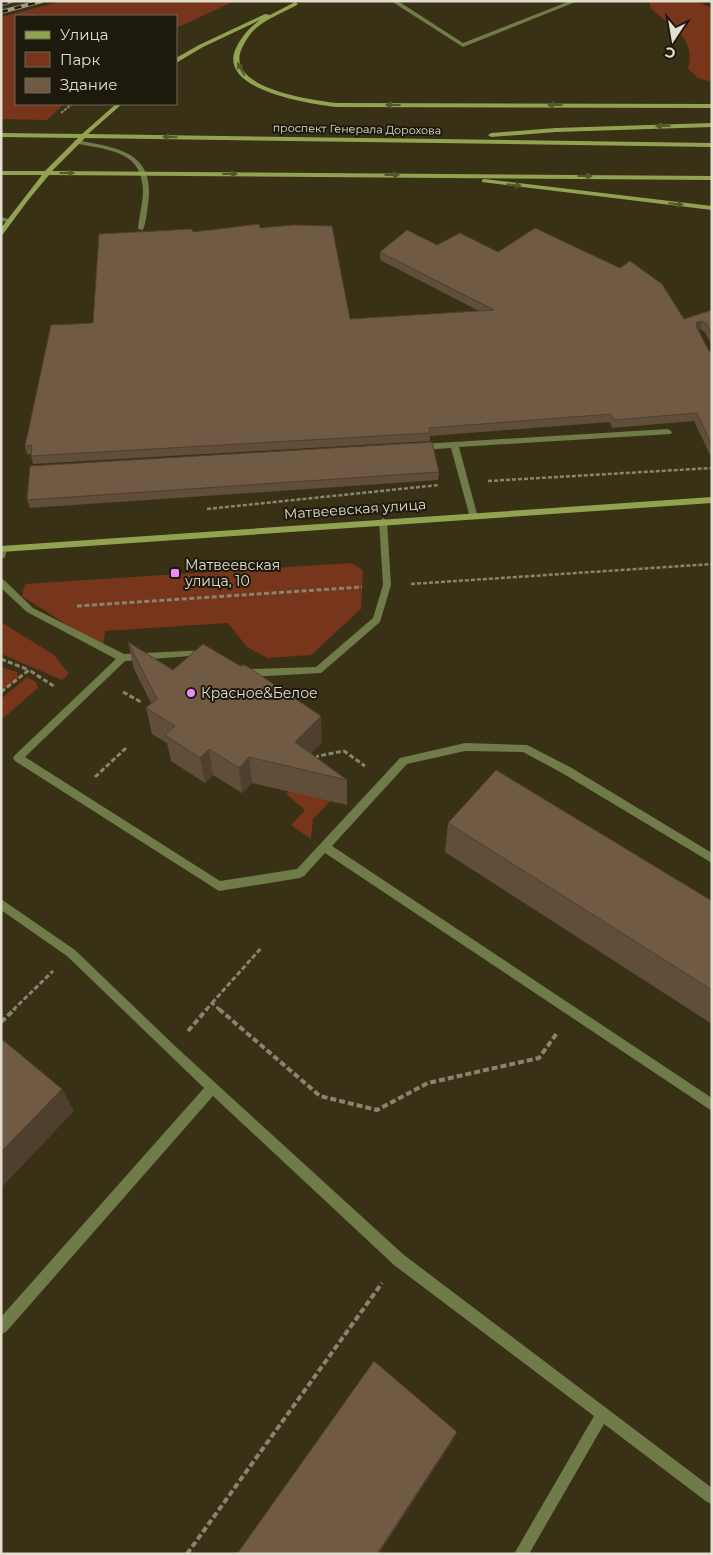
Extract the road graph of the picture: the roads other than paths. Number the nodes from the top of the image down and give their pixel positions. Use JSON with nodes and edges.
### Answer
{"nodes":[{"id":1,"x":302,"y":1,"type":"edge"},
{"id":2,"x":394,"y":1,"type":"edge"},
{"id":3,"x":575,"y":1,"type":"edge"},
{"id":4,"x":294,"y":4,"type":"junction"},
{"id":5,"x":178,"y":60,"type":"edge"},
{"id":6,"x":118,"y":105,"type":"edge"},
{"id":7,"x":712,"y":106,"type":"edge"},
{"id":8,"x":712,"y":125,"type":"edge"},
{"id":9,"x":1,"y":135,"type":"edge"},
{"id":10,"x":429,"y":140,"type":"junction"},
{"id":11,"x":76,"y":142,"type":"junction"},
{"id":12,"x":712,"y":145,"type":"edge"},
{"id":13,"x":1,"y":172,"type":"edge"},
{"id":14,"x":431,"y":175,"type":"junction"},
{"id":15,"x":712,"y":178,"type":"edge"},
{"id":16,"x":712,"y":208,"type":"edge"},
{"id":17,"x":1,"y":219,"type":"edge"},
{"id":18,"x":10,"y":220,"type":"junction"},
{"id":19,"x":141,"y":229,"type":"dead end"},
{"id":20,"x":1,"y":233,"type":"edge"},
{"id":21,"x":668,"y":432,"type":"dead end"},
{"id":22,"x":454,"y":445,"type":"junction"},
{"id":23,"x":415,"y":447,"type":"edge"},
{"id":24,"x":712,"y":500,"type":"edge"},
{"id":25,"x":473,"y":514,"type":"junction"},
{"id":26,"x":383,"y":521,"type":"junction"},
{"id":27,"x":2,"y":552,"type":"edge"},
{"id":28,"x":1,"y":582,"type":"edge"},
{"id":29,"x":214,"y":656,"type":"edge"},
{"id":30,"x":123,"y":658,"type":"junction"},
{"id":31,"x":232,"y":664,"type":"edge"},
{"id":32,"x":326,"y":848,"type":"junction"},
{"id":33,"x":712,"y":858,"type":"edge"},
{"id":34,"x":1,"y":904,"type":"edge"},
{"id":35,"x":212,"y":1088,"type":"junction"},
{"id":36,"x":712,"y":1105,"type":"edge"},
{"id":37,"x":1,"y":1327,"type":"edge"},
{"id":38,"x":603,"y":1413,"type":"junction"},
{"id":39,"x":712,"y":1497,"type":"edge"},
{"id":40,"x":521,"y":1554,"type":"edge"}],
"edges":[{"from":1,"to":4,"type":"street"},
{"from":2,"to":3,"type":"lane"},
{"from":4,"to":5,"type":"street"},
{"from":7,"to":4,"type":"street","one_way":true},
{"from":6,"to":11,"type":"street"},
{"from":8,"to":10,"type":"street","one_way":true},
{"from":10,"to":9,"type":"street","name":"проспект Генерала Дорохова","one_way":true},
{"from":10,"to":12,"type":"street","name":"проспект Генерала Дорохова"},
{"from":11,"to":18,"type":"street"},
{"from":11,"to":19,"type":"lane"},
{"from":13,"to":14,"type":"street","one_way":true},
{"from":14,"to":15,"type":"street","one_way":true},
{"from":14,"to":16,"type":"street","one_way":true},
{"from":17,"to":18,"type":"lane"},
{"from":18,"to":20,"type":"street"},
{"from":21,"to":22,"type":"lane"},
{"from":22,"to":23,"type":"lane"},
{"from":22,"to":25,"type":"lane"},
{"from":24,"to":25,"type":"street","name":"Матвеевская улица"},
{"from":25,"to":26,"type":"street","name":"Матвеевская улица"},
{"from":26,"to":27,"type":"street","name":"Матвеевская улица"},
{"from":26,"to":31,"type":"lane"},
{"from":28,"to":30,"type":"lane"},
{"from":29,"to":30,"type":"lane"},
{"from":30,"to":32,"type":"lane"},
{"from":32,"to":33,"type":"lane"},
{"from":32,"to":36,"type":"lane"},
{"from":34,"to":35,"type":"lane"},
{"from":35,"to":37,"type":"lane"},
{"from":35,"to":38,"type":"lane"},
{"from":38,"to":39,"type":"lane"},
{"from":38,"to":40,"type":"lane"}]}
